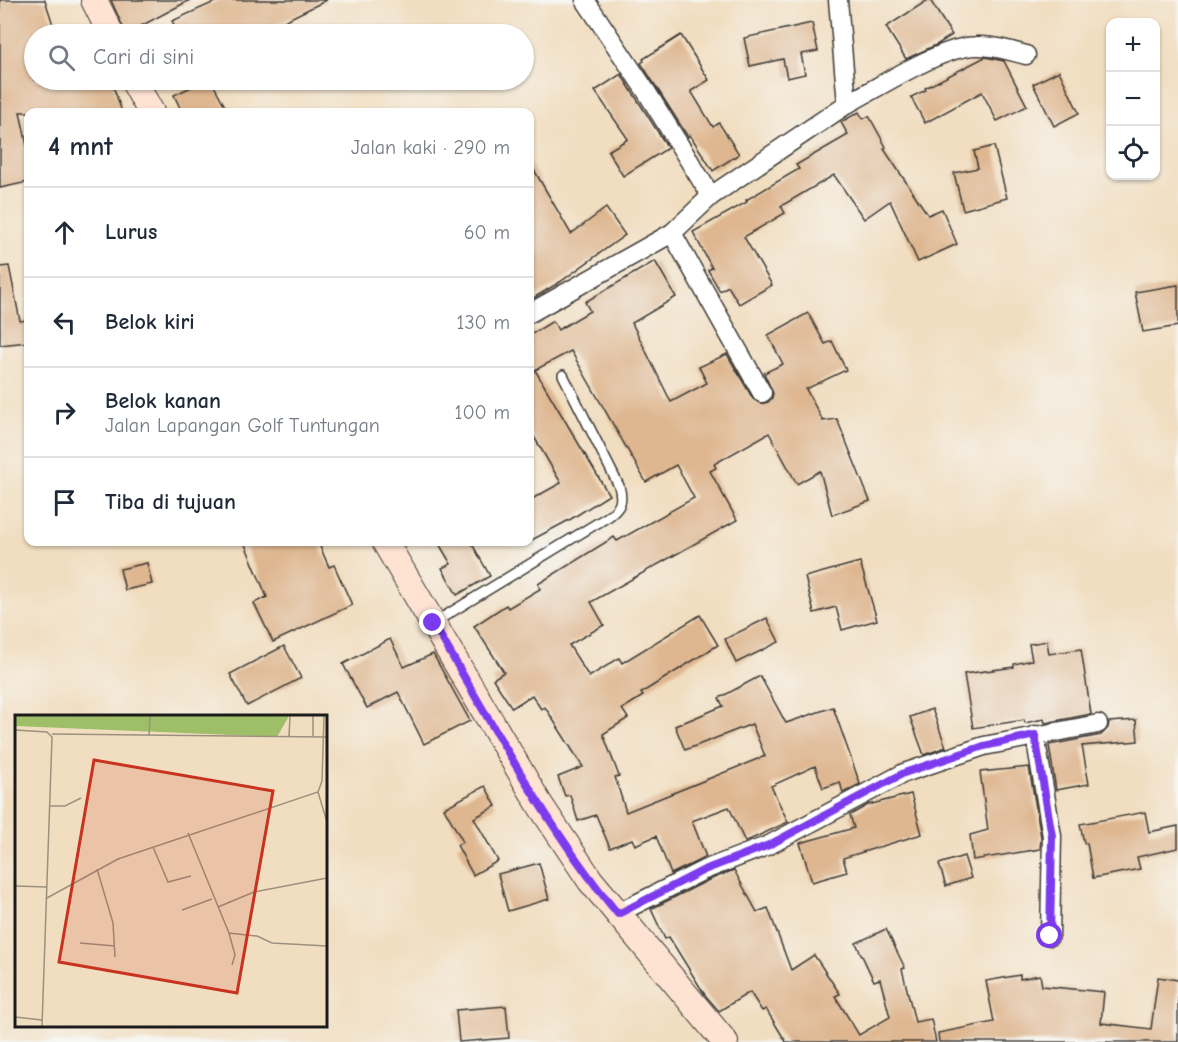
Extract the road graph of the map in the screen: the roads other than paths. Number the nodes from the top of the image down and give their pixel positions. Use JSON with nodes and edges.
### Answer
{"nodes":[{"id":1,"x":94,"y":0,"type":"edge"},
{"id":2,"x":585,"y":0,"type":"edge"},
{"id":3,"x":838,"y":0,"type":"edge"},
{"id":4,"x":106,"y":24,"type":"edge"},
{"id":5,"x":1026,"y":55,"type":"dead end"},
{"id":6,"x":139,"y":90,"type":"edge"},
{"id":7,"x":847,"y":105,"type":"junction"},
{"id":8,"x":149,"y":108,"type":"edge"},
{"id":9,"x":711,"y":196,"type":"junction"},
{"id":10,"x":672,"y":233,"type":"junction"},
{"id":11,"x":534,"y":311,"type":"edge"},
{"id":12,"x":563,"y":375,"type":"dead end"},
{"id":13,"x":762,"y":393,"type":"dead end"},
{"id":14,"x":387,"y":546,"type":"edge"},
{"id":15,"x":433,"y":623,"type":"junction"},
{"id":16,"x":1098,"y":724,"type":"dead end"},
{"id":17,"x":1035,"y":735,"type":"junction"},
{"id":18,"x":618,"y":914,"type":"junction"},
{"id":19,"x":1050,"y":936,"type":"dead end"},
{"id":20,"x":725,"y":1042,"type":"edge"}],
"edges":[{"from":1,"to":4,"type":"street"},
{"from":2,"to":9,"type":"street"},
{"from":3,"to":7,"type":"street"},
{"from":5,"to":7,"type":"street"},
{"from":6,"to":8,"type":"street"},
{"from":7,"to":9,"type":"street"},
{"from":9,"to":10,"type":"street"},
{"from":10,"to":11,"type":"street"},
{"from":10,"to":13,"type":"street"},
{"from":12,"to":15,"type":"lane"},
{"from":14,"to":15,"type":"street"},
{"from":15,"to":18,"type":"street"},
{"from":16,"to":17,"type":"street"},
{"from":17,"to":18,"type":"street"},
{"from":17,"to":19,"type":"street"},
{"from":18,"to":20,"type":"street"}]}
